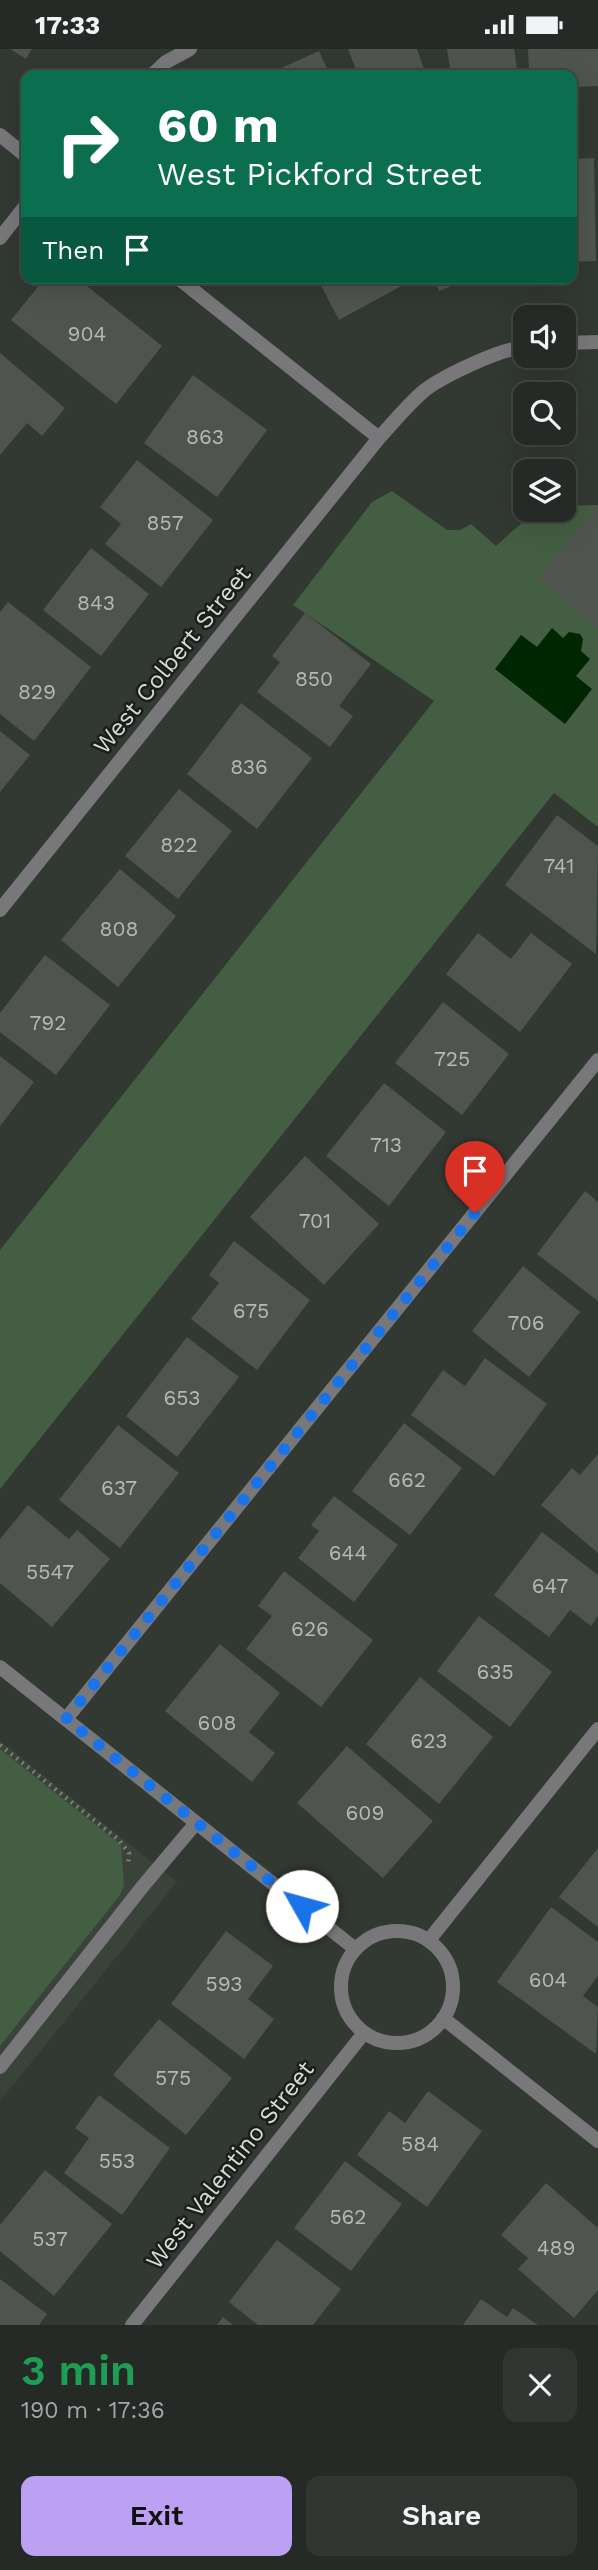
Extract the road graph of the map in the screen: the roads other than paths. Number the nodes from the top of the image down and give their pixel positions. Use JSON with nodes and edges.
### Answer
{"nodes":[{"id":1,"x":190,"y":49,"type":"edge"},
{"id":2,"x":157,"y":70,"type":"edge"},
{"id":3,"x":0,"y":135,"type":"edge"},
{"id":4,"x":21,"y":152,"type":"edge"},
{"id":5,"x":21,"y":211,"type":"edge"},
{"id":6,"x":0,"y":238,"type":"edge"},
{"id":7,"x":186,"y":284,"type":"edge"},
{"id":8,"x":598,"y":342,"type":"edge"},
{"id":9,"x":576,"y":343,"type":"edge"},
{"id":10,"x":513,"y":348,"type":"edge"},
{"id":11,"x":379,"y":438,"type":"junction"},
{"id":12,"x":0,"y":910,"type":"edge"},
{"id":13,"x":598,"y":1061,"type":"edge"},
{"id":14,"x":0,"y":1667,"type":"edge"},
{"id":15,"x":66,"y":1719,"type":"junction"},
{"id":16,"x":598,"y":1729,"type":"edge"},
{"id":17,"x":197,"y":1823,"type":"junction"},
{"id":18,"x":429,"y":1940,"type":"junction"},
{"id":19,"x":354,"y":1948,"type":"junction"},
{"id":20,"x":443,"y":2018,"type":"junction"},
{"id":21,"x":364,"y":2033,"type":"junction"},
{"id":22,"x":0,"y":2067,"type":"edge"},
{"id":23,"x":598,"y":2141,"type":"edge"},
{"id":24,"x":132,"y":2325,"type":"edge"}],
"edges":[{"from":1,"to":2,"type":"street"},
{"from":3,"to":4,"type":"street"},
{"from":5,"to":6,"type":"street"},
{"from":7,"to":11,"type":"street"},
{"from":8,"to":9,"type":"street"},
{"from":10,"to":11,"type":"street","name":"West Colbert Street"},
{"from":11,"to":12,"type":"street","name":"West Colbert Street"},
{"from":13,"to":15,"type":"street"},
{"from":14,"to":15,"type":"street"},
{"from":15,"to":17,"type":"street"},
{"from":16,"to":18,"type":"street"},
{"from":17,"to":19,"type":"street"},
{"from":17,"to":22,"type":"street"},
{"from":18,"to":19,"type":"street"},
{"from":18,"to":20,"type":"street"},
{"from":19,"to":21,"type":"street"},
{"from":20,"to":21,"type":"street"},
{"from":20,"to":23,"type":"street"},
{"from":21,"to":24,"type":"street","name":"West Valentino Street"}]}
